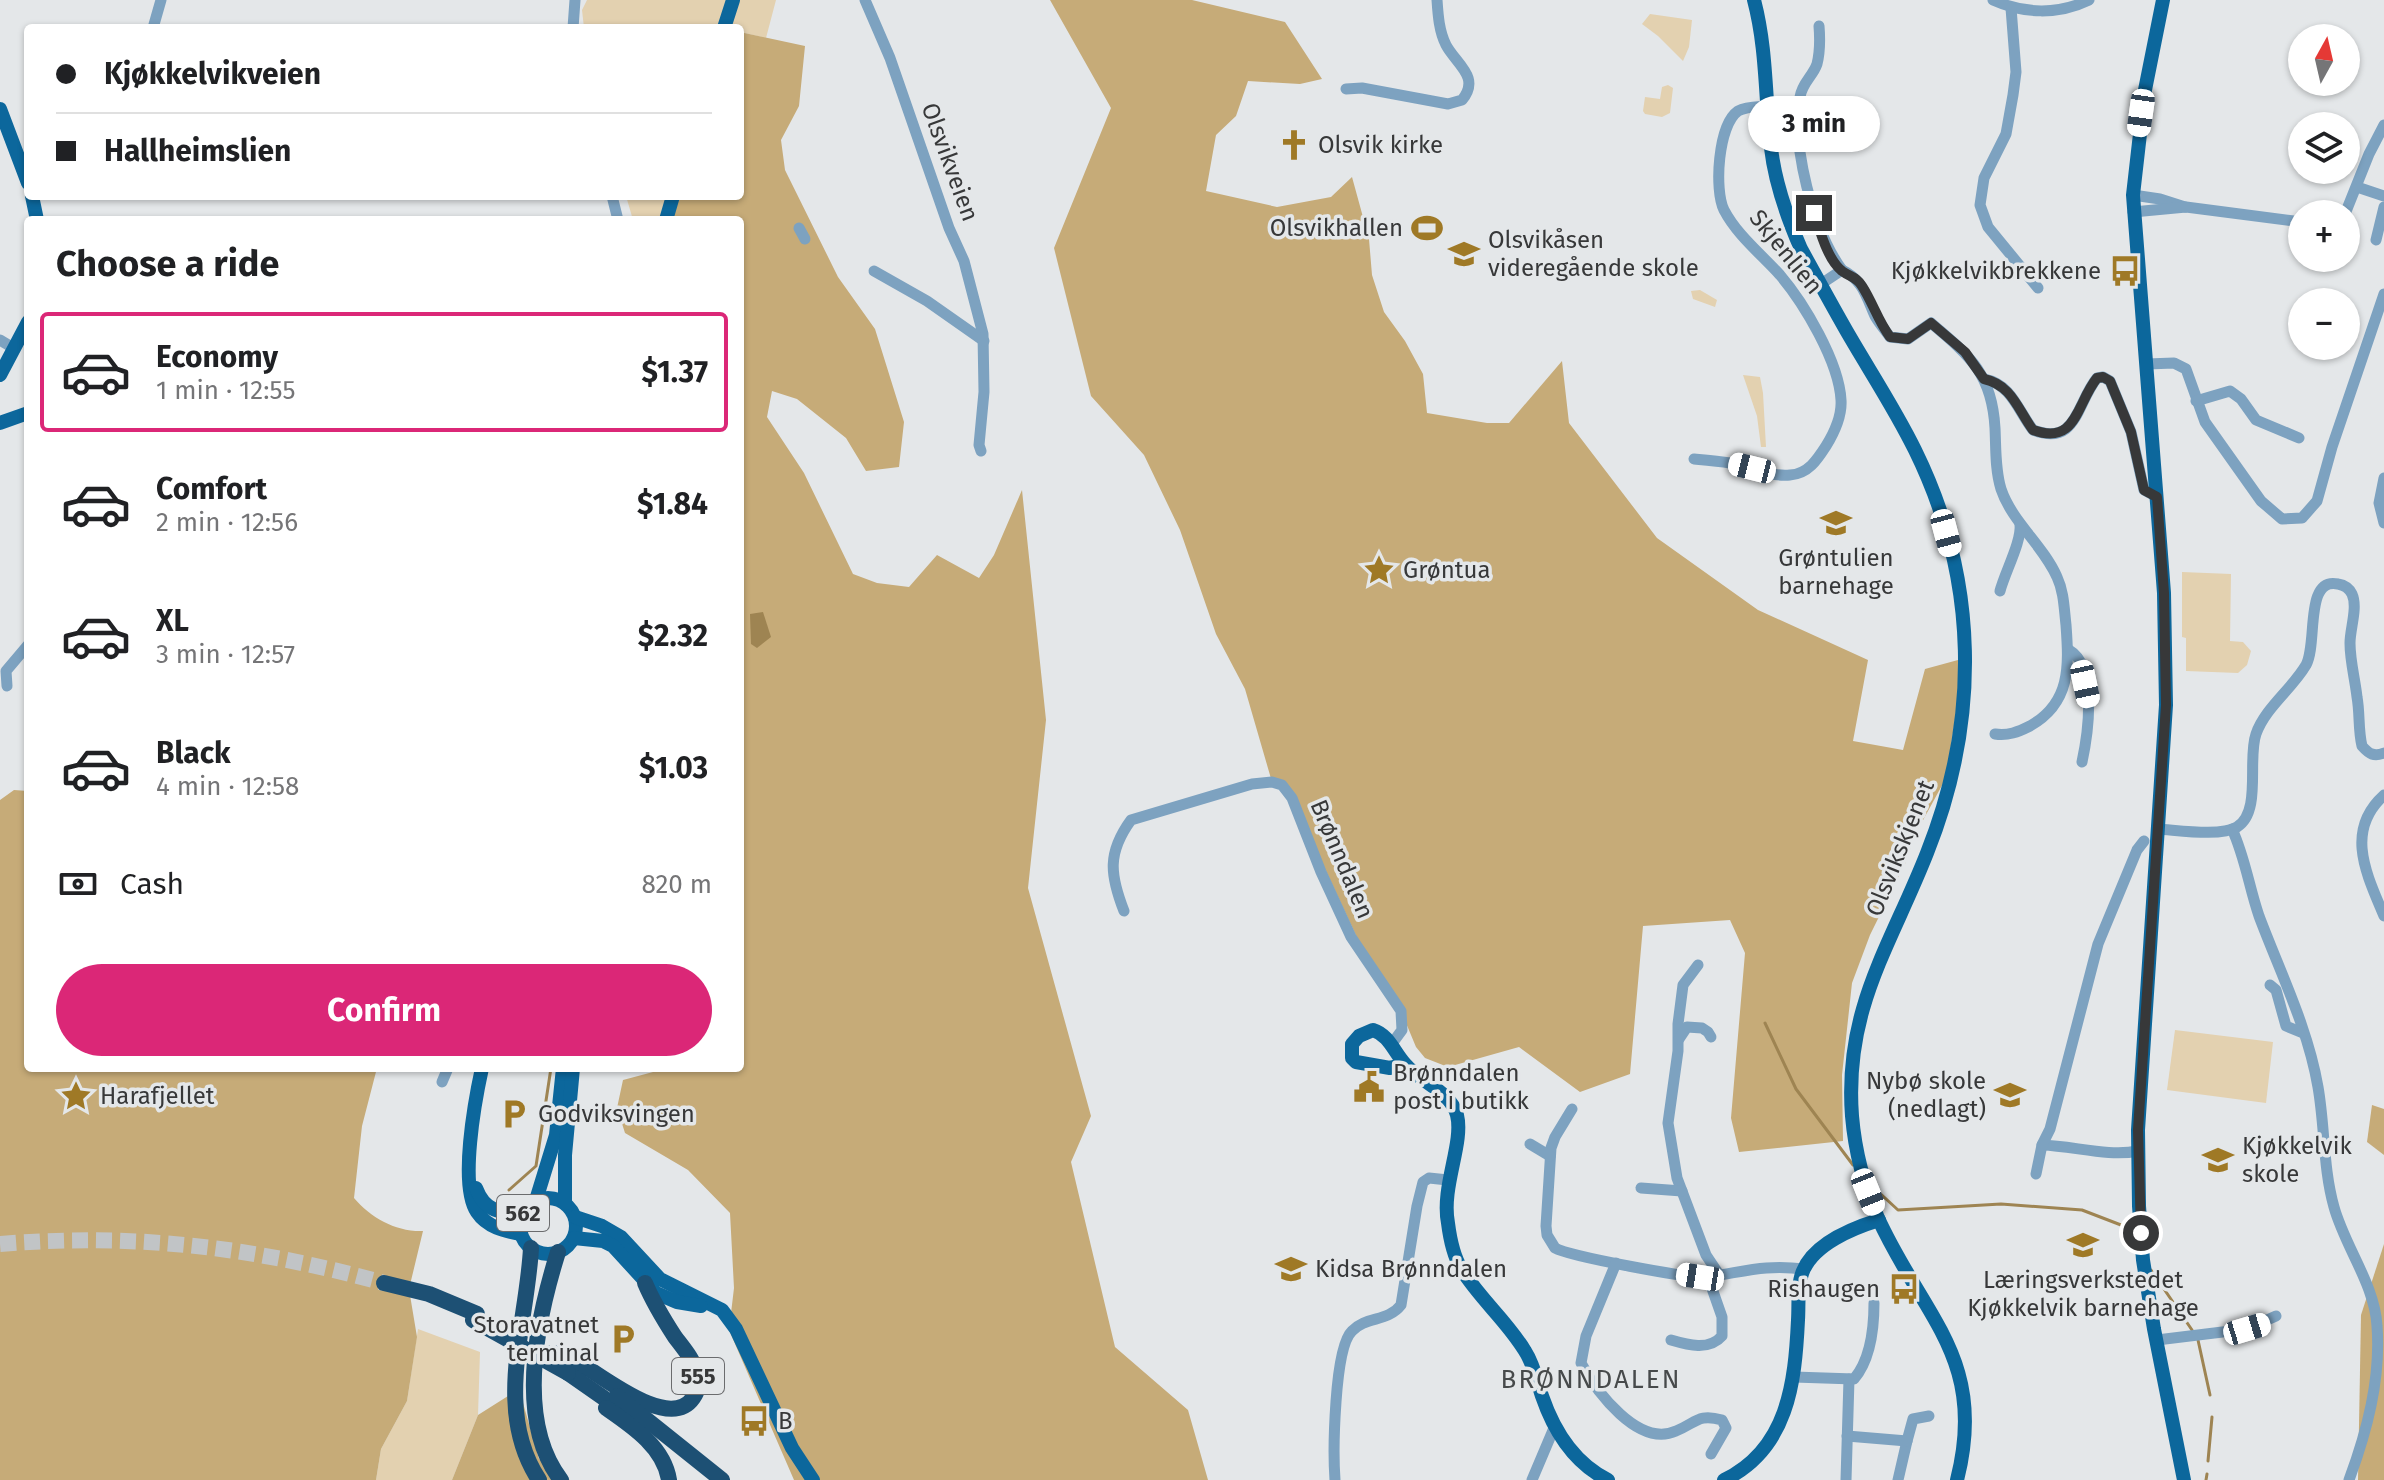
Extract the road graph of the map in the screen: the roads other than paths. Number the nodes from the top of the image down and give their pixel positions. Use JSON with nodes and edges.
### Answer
{"nodes":[{"id":1,"x":161,"y":0,"type":"edge"},
{"id":2,"x":575,"y":0,"type":"edge"},
{"id":3,"x":733,"y":0,"type":"edge"},
{"id":4,"x":865,"y":0,"type":"edge"},
{"id":5,"x":1437,"y":0,"type":"edge"},
{"id":6,"x":1754,"y":0,"type":"edge"},
{"id":7,"x":1993,"y":0,"type":"edge"},
{"id":8,"x":2089,"y":0,"type":"edge"},
{"id":9,"x":2163,"y":0,"type":"edge"},
{"id":10,"x":2011,"y":8,"type":"junction"},
{"id":11,"x":154,"y":24,"type":"edge"},
{"id":12,"x":573,"y":24,"type":"edge"},
{"id":13,"x":725,"y":24,"type":"edge"},
{"id":14,"x":1819,"y":26,"type":"dead end"},
{"id":15,"x":1346,"y":89,"type":"dead end"},
{"id":16,"x":1768,"y":106,"type":"junction"},
{"id":17,"x":0,"y":109,"type":"edge"},
{"id":18,"x":2384,"y":125,"type":"edge"},
{"id":19,"x":23,"y":152,"type":"edge"},
{"id":20,"x":2357,"y":187,"type":"junction"},
{"id":21,"x":2133,"y":195,"type":"junction"},
{"id":22,"x":2384,"y":196,"type":"edge"},
{"id":23,"x":2351,"y":200,"type":"edge"},
{"id":24,"x":2186,"y":207,"type":"junction"},
{"id":25,"x":2384,"y":207,"type":"edge"},
{"id":26,"x":2133,"y":212,"type":"junction"},
{"id":27,"x":2288,"y":220,"type":"edge"},
{"id":28,"x":2376,"y":240,"type":"dead end"},
{"id":29,"x":1842,"y":270,"type":"junction"},
{"id":30,"x":874,"y":271,"type":"dead end"},
{"id":31,"x":1821,"y":284,"type":"junction"},
{"id":32,"x":2038,"y":288,"type":"dead end"},
{"id":33,"x":2384,"y":294,"type":"edge"},
{"id":34,"x":24,"y":330,"type":"edge"},
{"id":35,"x":0,"y":340,"type":"edge"},
{"id":36,"x":984,"y":341,"type":"junction"},
{"id":37,"x":15,"y":349,"type":"junction"},
{"id":38,"x":2147,"y":364,"type":"junction"},
{"id":39,"x":0,"y":375,"type":"edge"},
{"id":40,"x":1984,"y":379,"type":"junction"},
{"id":41,"x":2196,"y":401,"type":"junction"},
{"id":42,"x":24,"y":414,"type":"edge"},
{"id":43,"x":2,"y":419,"type":"edge"},
{"id":44,"x":2299,"y":438,"type":"dead end"},
{"id":45,"x":981,"y":451,"type":"dead end"},
{"id":46,"x":1694,"y":459,"type":"dead end"},
{"id":47,"x":2384,"y":478,"type":"edge"},
{"id":48,"x":2157,"y":497,"type":"junction"},
{"id":49,"x":2020,"y":523,"type":"junction"},
{"id":50,"x":2384,"y":523,"type":"edge"},
{"id":51,"x":2000,"y":591,"type":"dead end"},
{"id":52,"x":24,"y":650,"type":"edge"},
{"id":53,"x":2069,"y":650,"type":"junction"},
{"id":54,"x":7,"y":686,"type":"dead end"},
{"id":55,"x":1995,"y":734,"type":"dead end"},
{"id":56,"x":2384,"y":753,"type":"edge"},
{"id":57,"x":2082,"y":762,"type":"dead end"},
{"id":58,"x":2384,"y":795,"type":"edge"},
{"id":59,"x":2158,"y":829,"type":"junction"},
{"id":60,"x":2232,"y":829,"type":"junction"},
{"id":61,"x":2144,"y":841,"type":"dead end"},
{"id":62,"x":1124,"y":911,"type":"dead end"},
{"id":63,"x":2384,"y":916,"type":"edge"},
{"id":64,"x":1698,"y":965,"type":"dead end"},
{"id":65,"x":2270,"y":985,"type":"dead end"},
{"id":66,"x":2303,"y":1033,"type":"junction"},
{"id":67,"x":1711,"y":1037,"type":"dead end"},
{"id":68,"x":1679,"y":1039,"type":"junction"},
{"id":69,"x":1391,"y":1045,"type":"junction"},
{"id":70,"x":1404,"y":1064,"type":"junction"},
{"id":71,"x":446,"y":1072,"type":"edge"},
{"id":72,"x":481,"y":1072,"type":"edge"},
{"id":73,"x":563,"y":1072,"type":"edge"},
{"id":74,"x":573,"y":1072,"type":"edge"},
{"id":75,"x":442,"y":1082,"type":"dead end"},
{"id":76,"x":1572,"y":1109,"type":"dead end"},
{"id":77,"x":1530,"y":1144,"type":"dead end"},
{"id":78,"x":2042,"y":1145,"type":"junction"},
{"id":79,"x":2138,"y":1151,"type":"junction"},
{"id":80,"x":1550,"y":1156,"type":"junction"},
{"id":81,"x":470,"y":1167,"type":"junction"},
{"id":82,"x":2036,"y":1174,"type":"dead end"},
{"id":83,"x":1448,"y":1180,"type":"junction"},
{"id":84,"x":1641,"y":1188,"type":"dead end"},
{"id":85,"x":1682,"y":1191,"type":"junction"},
{"id":86,"x":536,"y":1200,"type":"junction"},
{"id":87,"x":565,"y":1203,"type":"junction"},
{"id":88,"x":523,"y":1213,"type":"junction"},
{"id":89,"x":575,"y":1217,"type":"junction"},
{"id":90,"x":1879,"y":1220,"type":"junction"},
{"id":91,"x":521,"y":1234,"type":"junction"},
{"id":92,"x":574,"y":1238,"type":"junction"},
{"id":93,"x":531,"y":1248,"type":"junction"},
{"id":94,"x":558,"y":1252,"type":"junction"},
{"id":95,"x":1616,"y":1263,"type":"junction"},
{"id":96,"x":1804,"y":1269,"type":"junction"},
{"id":97,"x":1713,"y":1275,"type":"junction"},
{"id":98,"x":384,"y":1283,"type":"tunnel mouth"},
{"id":99,"x":645,"y":1283,"type":"junction"},
{"id":100,"x":1874,"y":1303,"type":"dead end"},
{"id":101,"x":722,"y":1304,"type":"junction"},
{"id":102,"x":2276,"y":1316,"type":"dead end"},
{"id":103,"x":475,"y":1317,"type":"junction"},
{"id":104,"x":1671,"y":1340,"type":"dead end"},
{"id":105,"x":2157,"y":1340,"type":"junction"},
{"id":106,"x":1794,"y":1377,"type":"junction"},
{"id":107,"x":1849,"y":1379,"type":"junction"},
{"id":108,"x":615,"y":1400,"type":"junction"},
{"id":109,"x":1929,"y":1416,"type":"dead end"},
{"id":110,"x":1554,"y":1428,"type":"junction"},
{"id":111,"x":1847,"y":1436,"type":"junction"},
{"id":112,"x":1907,"y":1441,"type":"junction"},
{"id":113,"x":1711,"y":1454,"type":"dead end"},
{"id":114,"x":539,"y":1480,"type":"edge"},
{"id":115,"x":561,"y":1480,"type":"edge"},
{"id":116,"x":669,"y":1480,"type":"edge"},
{"id":117,"x":705,"y":1480,"type":"edge"},
{"id":118,"x":722,"y":1480,"type":"edge"},
{"id":119,"x":813,"y":1480,"type":"edge"},
{"id":120,"x":1335,"y":1480,"type":"edge"},
{"id":121,"x":1532,"y":1480,"type":"edge"},
{"id":122,"x":1608,"y":1480,"type":"edge"},
{"id":123,"x":1724,"y":1480,"type":"edge"},
{"id":124,"x":1846,"y":1480,"type":"edge"},
{"id":125,"x":1898,"y":1480,"type":"edge"},
{"id":126,"x":1957,"y":1480,"type":"edge"},
{"id":127,"x":2184,"y":1480,"type":"edge"},
{"id":128,"x":2349,"y":1480,"type":"edge"}],
"edges":[{"from":1,"to":11,"type":"street"},
{"from":2,"to":12,"type":"street"},
{"from":3,"to":13,"type":"main road"},
{"from":4,"to":36,"type":"street","name":"Olsvikveien"},
{"from":5,"to":15,"type":"street"},
{"from":6,"to":16,"type":"main road","name":"Olsvikskjenet"},
{"from":7,"to":10,"type":"street"},
{"from":8,"to":10,"type":"street"},
{"from":9,"to":21,"type":"main road"},
{"from":10,"to":32,"type":"street"},
{"from":14,"to":29,"type":"street"},
{"from":16,"to":31,"type":"main road","name":"Olsvikskjenet"},
{"from":16,"to":46,"type":"street","name":"Skjenlien"},
{"from":17,"to":19,"type":"main road"},
{"from":18,"to":20,"type":"street"},
{"from":20,"to":22,"type":"street"},
{"from":20,"to":23,"type":"street"},
{"from":21,"to":24,"type":"street"},
{"from":21,"to":26,"type":"main road"},
{"from":24,"to":26,"type":"street"},
{"from":24,"to":27,"type":"street"},
{"from":25,"to":28,"type":"street"},
{"from":26,"to":38,"type":"main road"},
{"from":29,"to":31,"type":"street"},
{"from":29,"to":40,"type":"street"},
{"from":30,"to":36,"type":"street"},
{"from":31,"to":90,"type":"main road","name":"Olsvikskjenet"},
{"from":33,"to":41,"type":"street"},
{"from":34,"to":37,"type":"main road"},
{"from":35,"to":37,"type":"street"},
{"from":36,"to":45,"type":"street","name":"Olsvikveien"},
{"from":37,"to":39,"type":"main road"},
{"from":38,"to":41,"type":"street"},
{"from":38,"to":48,"type":"main road"},
{"from":40,"to":48,"type":"street"},
{"from":40,"to":49,"type":"street"},
{"from":41,"to":44,"type":"street"},
{"from":42,"to":43,"type":"main road"},
{"from":47,"to":50,"type":"street"},
{"from":48,"to":59,"type":"main road"},
{"from":49,"to":51,"type":"street"},
{"from":49,"to":53,"type":"street"},
{"from":52,"to":54,"type":"street"},
{"from":53,"to":55,"type":"street"},
{"from":53,"to":57,"type":"street"},
{"from":56,"to":60,"type":"street"},
{"from":58,"to":63,"type":"street"},
{"from":59,"to":60,"type":"street"},
{"from":59,"to":79,"type":"main road"},
{"from":60,"to":66,"type":"street"},
{"from":61,"to":78,"type":"street"},
{"from":62,"to":69,"type":"street","name":"Brønndalen"},
{"from":64,"to":68,"type":"street"},
{"from":65,"to":66,"type":"street"},
{"from":66,"to":128,"type":"street"},
{"from":67,"to":68,"type":"street"},
{"from":68,"to":85,"type":"street"},
{"from":69,"to":70,"type":"main road"},
{"from":69,"to":70,"type":"main road"},
{"from":70,"to":83,"type":"main road"},
{"from":71,"to":75,"type":"street"},
{"from":72,"to":81,"type":"main road"},
{"from":73,"to":86,"type":"main road","number":"562"},
{"from":74,"to":87,"type":"main road","number":"562"},
{"from":76,"to":80,"type":"street"},
{"from":77,"to":80,"type":"street"},
{"from":78,"to":79,"type":"street"},
{"from":78,"to":82,"type":"street"},
{"from":79,"to":105,"type":"main road"},
{"from":80,"to":95,"type":"street"},
{"from":81,"to":88,"type":"main road"},
{"from":81,"to":91,"type":"main road"},
{"from":83,"to":110,"type":"main road"},
{"from":83,"to":120,"type":"street"},
{"from":84,"to":85,"type":"street"},
{"from":85,"to":97,"type":"street"},
{"from":86,"to":87,"type":"main road","number":"562"},
{"from":86,"to":88,"type":"main road","number":"562"},
{"from":87,"to":89,"type":"main road","number":"562"},
{"from":88,"to":91,"type":"main road","number":"562"},
{"from":89,"to":92,"type":"main road","number":"562"},
{"from":89,"to":101,"type":"main road"},
{"from":90,"to":96,"type":"main road"},
{"from":90,"to":126,"type":"main road","name":"Olsvikskjenet"},
{"from":91,"to":93,"type":"main road","number":"562"},
{"from":92,"to":94,"type":"main road","number":"562"},
{"from":92,"to":99,"type":"main road"},
{"from":93,"to":94,"type":"main road","number":"562"},
{"from":93,"to":114,"type":"highway"},
{"from":94,"to":115,"type":"highway"},
{"from":95,"to":97,"type":"street"},
{"from":95,"to":113,"type":"street"},
{"from":96,"to":97,"type":"street"},
{"from":96,"to":106,"type":"main road"},
{"from":97,"to":104,"type":"street"},
{"from":98,"to":103,"type":"highway","number":"555"},
{"from":99,"to":101,"type":"main road"},
{"from":99,"to":108,"type":"highway","number":"555"},
{"from":100,"to":107,"type":"street"},
{"from":101,"to":119,"type":"main road"},
{"from":102,"to":105,"type":"street"},
{"from":103,"to":108,"type":"highway","number":"555"},
{"from":103,"to":108,"type":"highway","number":"555","bridge":true},
{"from":105,"to":127,"type":"main road"},
{"from":106,"to":107,"type":"street"},
{"from":106,"to":123,"type":"main road"},
{"from":107,"to":111,"type":"street"},
{"from":108,"to":116,"type":"highway","number":"555"},
{"from":108,"to":117,"type":"highway","number":"555"},
{"from":108,"to":118,"type":"highway","number":"555"},
{"from":109,"to":112,"type":"street"},
{"from":110,"to":121,"type":"street"},
{"from":110,"to":122,"type":"main road"},
{"from":111,"to":112,"type":"street"},
{"from":111,"to":124,"type":"street"},
{"from":112,"to":125,"type":"street"}]}
